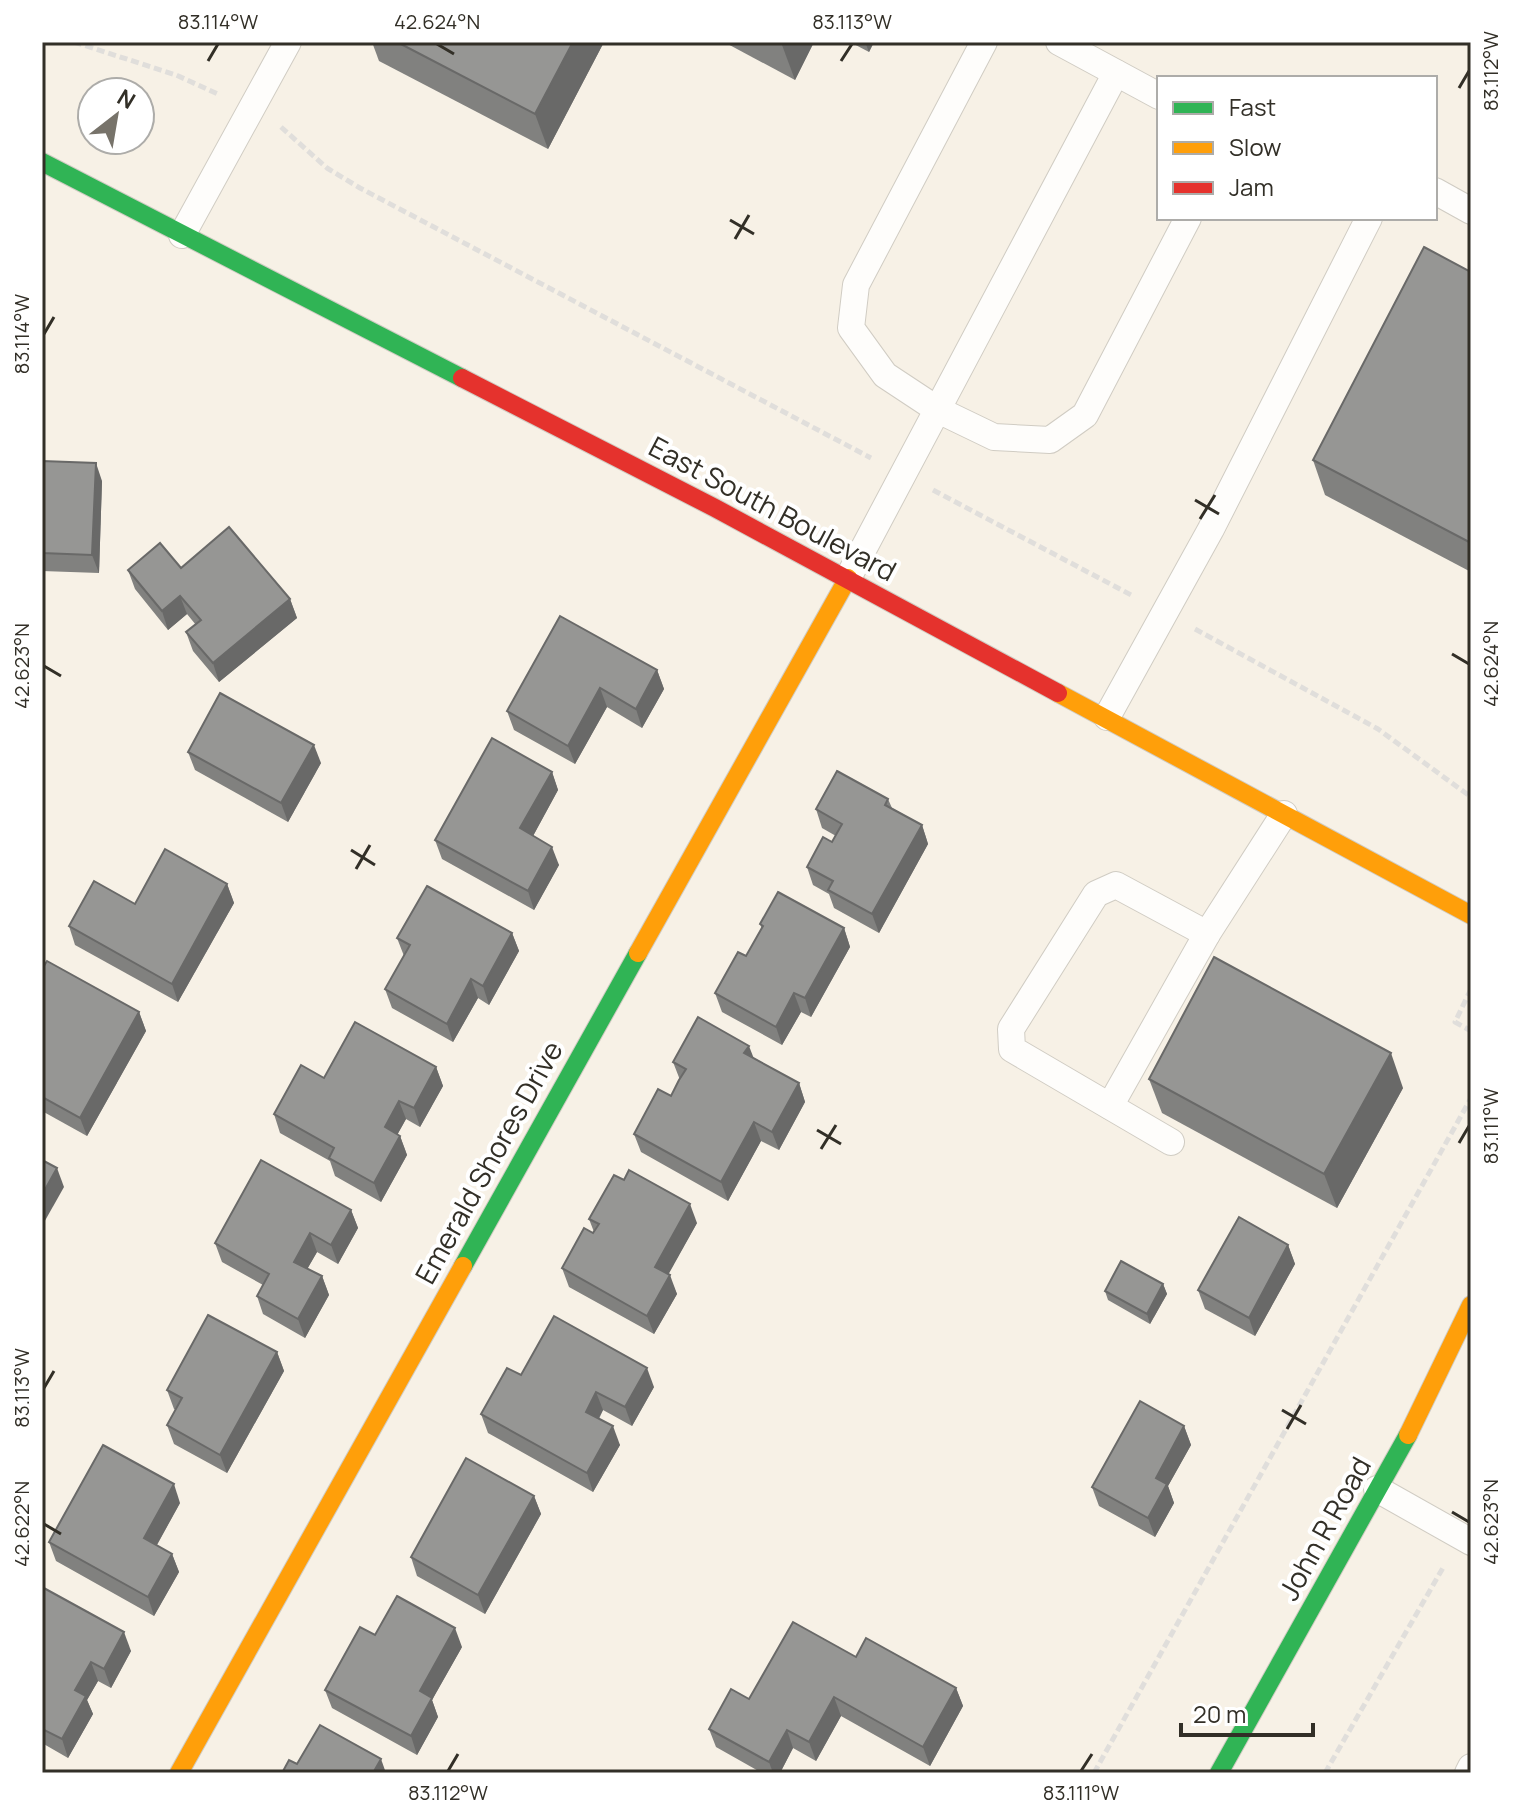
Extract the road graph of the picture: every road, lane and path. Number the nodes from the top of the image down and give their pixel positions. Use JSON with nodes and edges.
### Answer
{"nodes":[{"id":1,"x":74,"y":42,"type":"edge"},
{"id":2,"x":288,"y":42,"type":"edge"},
{"id":3,"x":984,"y":42,"type":"edge"},
{"id":4,"x":1059,"y":42,"type":"edge"},
{"id":5,"x":1116,"y":73,"type":"junction"},
{"id":6,"x":1157,"y":95,"type":"edge"},
{"id":7,"x":227,"y":98,"type":"dead end"},
{"id":8,"x":273,"y":121,"type":"dead end"},
{"id":9,"x":42,"y":162,"type":"edge"},
{"id":10,"x":1437,"y":192,"type":"edge"},
{"id":11,"x":1471,"y":211,"type":"edge"},
{"id":12,"x":1187,"y":220,"type":"edge"},
{"id":13,"x":1368,"y":220,"type":"edge"},
{"id":14,"x":182,"y":235,"type":"junction"},
{"id":15,"x":938,"y":410,"type":"junction"},
{"id":16,"x":876,"y":461,"type":"dead end"},
{"id":17,"x":927,"y":487,"type":"dead end"},
{"id":18,"x":848,"y":578,"type":"junction"},
{"id":19,"x":1138,"y":598,"type":"dead end"},
{"id":20,"x":1189,"y":625,"type":"dead end"},
{"id":21,"x":1107,"y":717,"type":"junction"},
{"id":22,"x":1471,"y":797,"type":"edge"},
{"id":23,"x":1284,"y":814,"type":"junction"},
{"id":24,"x":1471,"y":915,"type":"edge"},
{"id":25,"x":1207,"y":934,"type":"junction"},
{"id":26,"x":1471,"y":989,"type":"edge"},
{"id":27,"x":1471,"y":1031,"type":"edge"},
{"id":28,"x":1471,"y":1098,"type":"edge"},
{"id":29,"x":1110,"y":1106,"type":"junction"},
{"id":30,"x":1171,"y":1142,"type":"dead end"},
{"id":31,"x":1471,"y":1305,"type":"edge"},
{"id":32,"x":1377,"y":1489,"type":"junction"},
{"id":33,"x":1466,"y":1538,"type":"edge"},
{"id":34,"x":1471,"y":1767,"type":"edge"},
{"id":35,"x":179,"y":1773,"type":"edge"},
{"id":36,"x":1094,"y":1773,"type":"edge"},
{"id":37,"x":1219,"y":1773,"type":"edge"},
{"id":38,"x":1325,"y":1773,"type":"edge"},
{"id":39,"x":1468,"y":1773,"type":"edge"}],
"edges":[{"from":1,"to":7,"type":"path"},
{"from":2,"to":14,"type":"lane"},
{"from":3,"to":15,"type":"lane"},
{"from":4,"to":5,"type":"lane"},
{"from":5,"to":6,"type":"lane"},
{"from":5,"to":15,"type":"lane"},
{"from":8,"to":16,"type":"path"},
{"from":9,"to":14,"type":"street","name":"East South Boulevard"},
{"from":10,"to":11,"type":"lane"},
{"from":12,"to":15,"type":"lane"},
{"from":13,"to":21,"type":"lane"},
{"from":14,"to":18,"type":"street","name":"East South Boulevard"},
{"from":15,"to":18,"type":"lane"},
{"from":17,"to":19,"type":"path"},
{"from":18,"to":21,"type":"street","name":"East South Boulevard"},
{"from":18,"to":35,"type":"street","name":"Emerald Shores Drive"},
{"from":20,"to":22,"type":"path"},
{"from":21,"to":23,"type":"street","name":"East South Boulevard"},
{"from":23,"to":24,"type":"street","name":"East South Boulevard"},
{"from":23,"to":25,"type":"lane"},
{"from":25,"to":29,"type":"lane"},
{"from":25,"to":29,"type":"lane"},
{"from":26,"to":27,"type":"path"},
{"from":28,"to":36,"type":"path"},
{"from":29,"to":30,"type":"lane"},
{"from":31,"to":32,"type":"street","name":"John R Road"},
{"from":32,"to":33,"type":"lane"},
{"from":32,"to":37,"type":"street","name":"John R Road"},
{"from":33,"to":38,"type":"path"},
{"from":34,"to":39,"type":"lane"}]}
